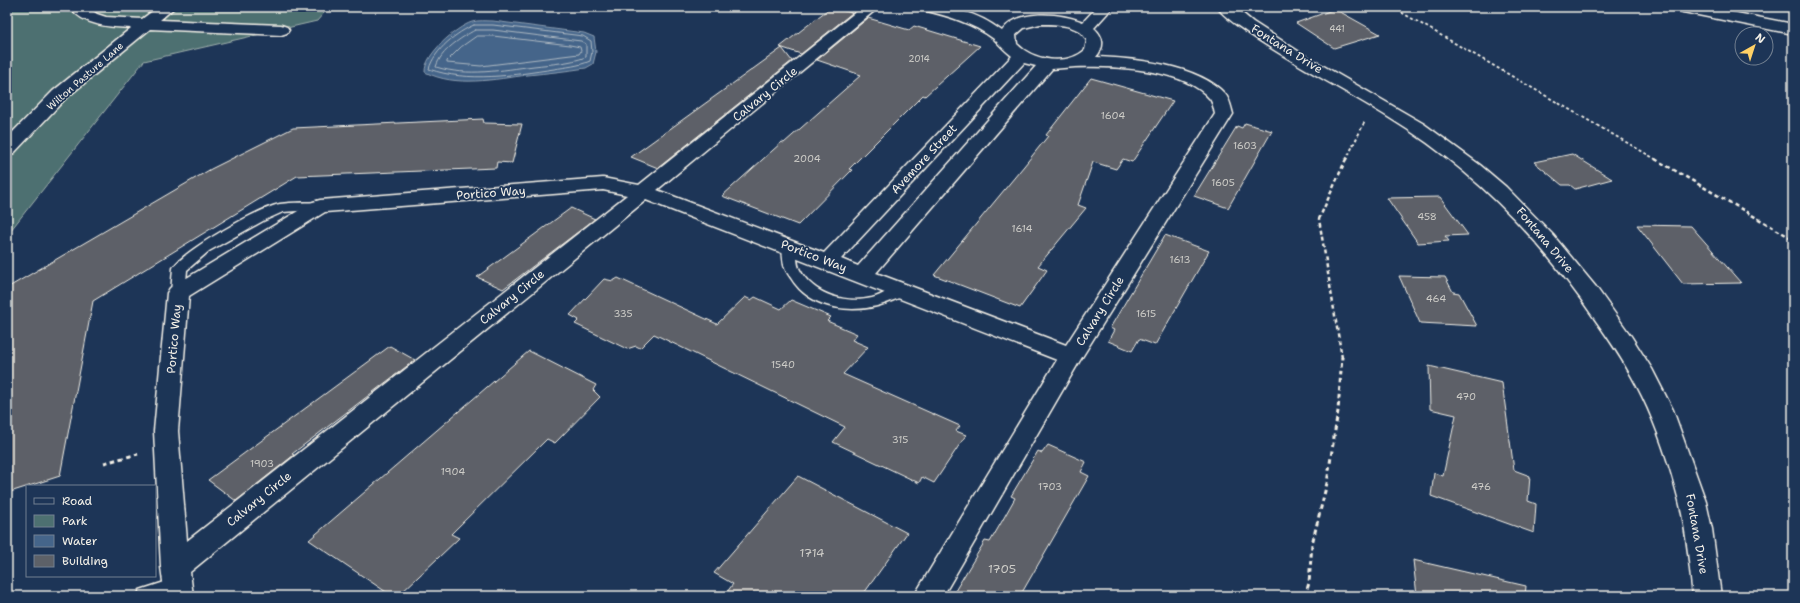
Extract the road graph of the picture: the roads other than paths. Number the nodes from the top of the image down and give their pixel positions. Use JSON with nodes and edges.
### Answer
{"nodes":[{"id":1,"x":78,"y":7,"type":"edge"},
{"id":2,"x":167,"y":7,"type":"edge"},
{"id":3,"x":871,"y":7,"type":"edge"},
{"id":4,"x":928,"y":7,"type":"edge"},
{"id":5,"x":1068,"y":7,"type":"edge"},
{"id":6,"x":1105,"y":7,"type":"edge"},
{"id":7,"x":1210,"y":7,"type":"edge"},
{"id":8,"x":1225,"y":7,"type":"edge"},
{"id":9,"x":1684,"y":7,"type":"edge"},
{"id":10,"x":969,"y":18,"type":"junction"},
{"id":11,"x":1035,"y":20,"type":"junction"},
{"id":12,"x":1056,"y":20,"type":"junction"},
{"id":13,"x":145,"y":24,"type":"junction"},
{"id":14,"x":1793,"y":29,"type":"edge"},
{"id":15,"x":281,"y":30,"type":"dead end"},
{"id":16,"x":1089,"y":32,"type":"junction"},
{"id":17,"x":1281,"y":48,"type":"junction"},
{"id":18,"x":1015,"y":50,"type":"junction"},
{"id":19,"x":1074,"y":62,"type":"junction"},
{"id":20,"x":1048,"y":63,"type":"junction"},
{"id":21,"x":1143,"y":65,"type":"junction"},
{"id":22,"x":7,"y":149,"type":"edge"},
{"id":23,"x":643,"y":192,"type":"junction"},
{"id":24,"x":789,"y":246,"type":"junction"},
{"id":25,"x":827,"y":262,"type":"junction"},
{"id":26,"x":862,"y":275,"type":"junction"},
{"id":27,"x":903,"y":290,"type":"junction"},
{"id":28,"x":1071,"y":356,"type":"junction"},
{"id":29,"x":177,"y":583,"type":"edge"},
{"id":30,"x":146,"y":596,"type":"edge"},
{"id":31,"x":928,"y":596,"type":"edge"},
{"id":32,"x":1707,"y":596,"type":"edge"}],
"edges":[{"from":1,"to":13,"type":"street"},
{"from":2,"to":13,"type":"street","name":"Wilton Pasture Lane"},
{"from":3,"to":23,"type":"street","name":"Calvary Circle"},
{"from":4,"to":10,"type":"street"},
{"from":5,"to":12,"type":"street"},
{"from":6,"to":16,"type":"street"},
{"from":7,"to":17,"type":"street"},
{"from":8,"to":17,"type":"street","name":"Fontana Drive"},
{"from":9,"to":14,"type":"street"},
{"from":10,"to":11,"type":"street"},
{"from":10,"to":18,"type":"street"},
{"from":11,"to":12,"type":"street","name":"Calvary Circle"},
{"from":11,"to":18,"type":"street"},
{"from":12,"to":16,"type":"street","name":"Calvary Circle"},
{"from":13,"to":15,"type":"street"},
{"from":13,"to":22,"type":"street","name":"Wilton Pasture Lane"},
{"from":16,"to":19,"type":"street"},
{"from":16,"to":21,"type":"street","name":"Calvary Circle"},
{"from":17,"to":32,"type":"street","name":"Fontana Drive"},
{"from":18,"to":20,"type":"street","name":"Calvary Circle"},
{"from":18,"to":25,"type":"street","name":"Avemore Street"},
{"from":19,"to":20,"type":"street","name":"Calvary Circle"},
{"from":19,"to":21,"type":"street","name":"Calvary Circle"},
{"from":20,"to":26,"type":"street"},
{"from":21,"to":28,"type":"street","name":"Calvary Circle"},
{"from":23,"to":24,"type":"street","name":"Portico Way"},
{"from":23,"to":29,"type":"street","name":"Calvary Circle"},
{"from":23,"to":29,"type":"street","name":"Portico Way"},
{"from":24,"to":25,"type":"street","name":"Portico Way"},
{"from":24,"to":27,"type":"lane"},
{"from":25,"to":26,"type":"street","name":"Portico Way"},
{"from":26,"to":27,"type":"street","name":"Portico Way"},
{"from":27,"to":28,"type":"street","name":"Portico Way"},
{"from":28,"to":31,"type":"street","name":"Calvary Circle"},
{"from":29,"to":30,"type":"lane"}]}
